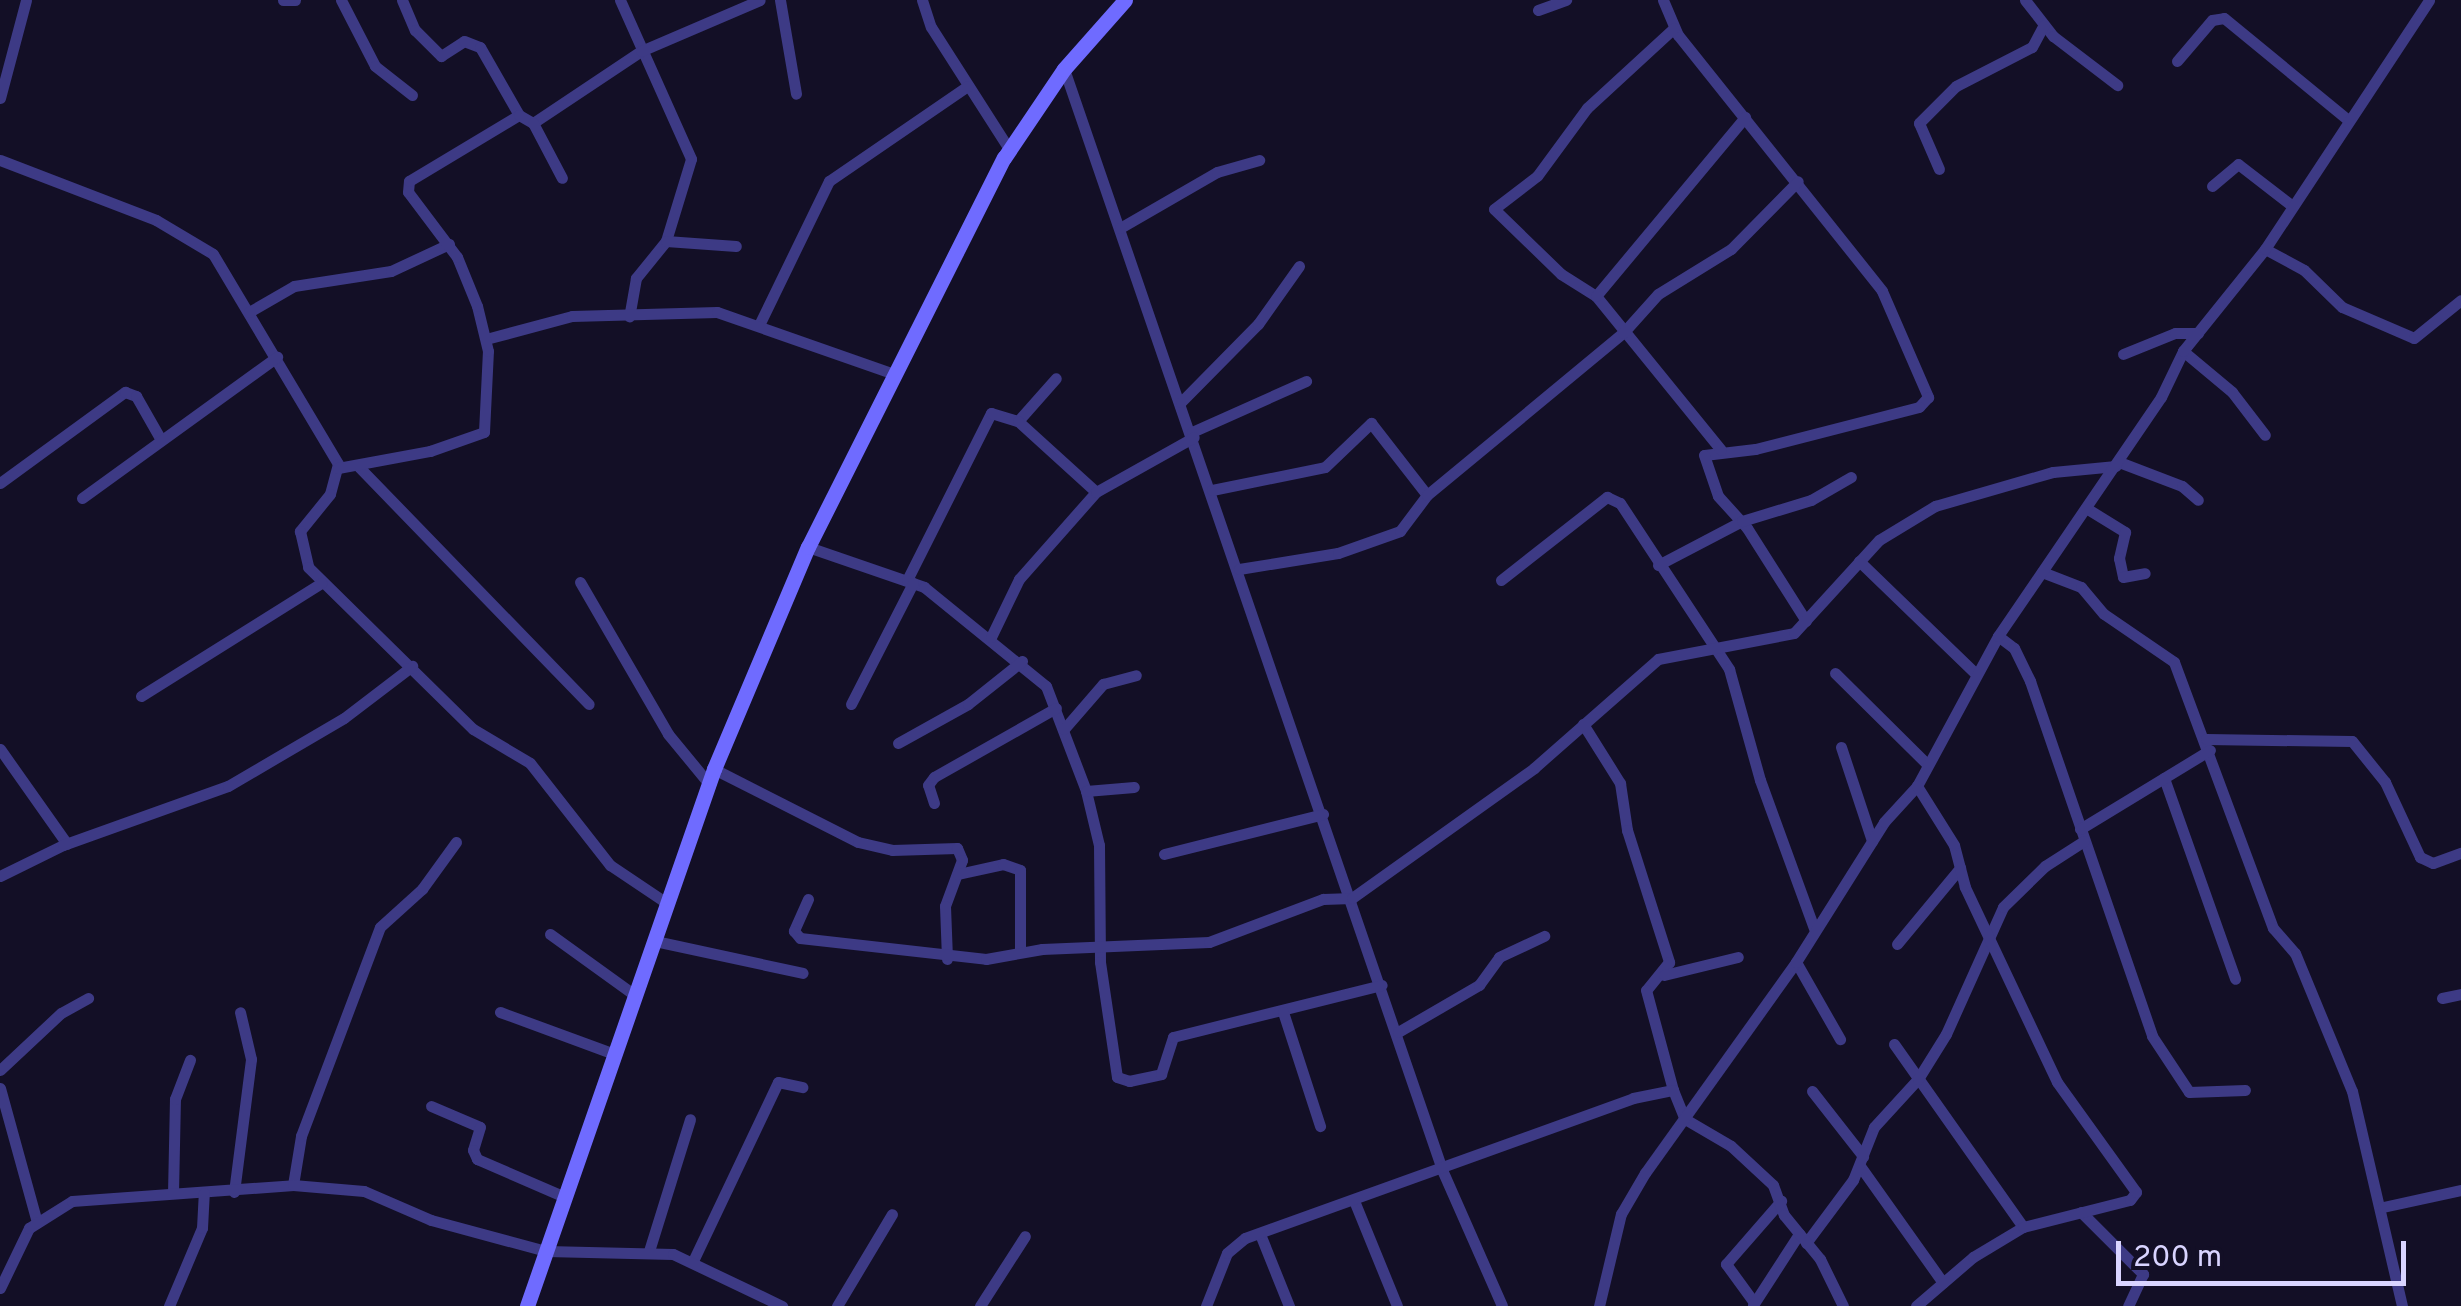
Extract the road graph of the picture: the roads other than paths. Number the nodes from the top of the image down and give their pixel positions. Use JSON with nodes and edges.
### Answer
{"nodes":[{"id":1,"x":26,"y":0,"type":"edge"},
{"id":2,"x":282,"y":0,"type":"edge"},
{"id":3,"x":295,"y":0,"type":"edge"},
{"id":4,"x":341,"y":0,"type":"edge"},
{"id":5,"x":402,"y":0,"type":"edge"},
{"id":6,"x":620,"y":0,"type":"edge"},
{"id":7,"x":760,"y":0,"type":"edge"},
{"id":8,"x":780,"y":0,"type":"edge"},
{"id":9,"x":922,"y":0,"type":"edge"},
{"id":10,"x":1125,"y":0,"type":"edge"},
{"id":11,"x":1566,"y":0,"type":"edge"},
{"id":12,"x":1663,"y":0,"type":"edge"},
{"id":13,"x":2025,"y":0,"type":"edge"},
{"id":14,"x":2429,"y":0,"type":"edge"},
{"id":15,"x":1538,"y":10,"type":"dead end"},
{"id":16,"x":2042,"y":26,"type":"junction"},
{"id":17,"x":1674,"y":28,"type":"junction"},
{"id":18,"x":641,"y":51,"type":"junction"},
{"id":19,"x":2177,"y":61,"type":"dead end"},
{"id":20,"x":1064,"y":69,"type":"junction"},
{"id":21,"x":2116,"y":84,"type":"dead end"},
{"id":22,"x":968,"y":86,"type":"junction"},
{"id":23,"x":796,"y":94,"type":"dead end"},
{"id":24,"x":412,"y":95,"type":"dead end"},
{"id":25,"x":0,"y":98,"type":"edge"},
{"id":26,"x":519,"y":115,"type":"junction"},
{"id":27,"x":1745,"y":117,"type":"junction"},
{"id":28,"x":2348,"y":120,"type":"junction"},
{"id":29,"x":533,"y":123,"type":"junction"},
{"id":30,"x":1009,"y":149,"type":"junction"},
{"id":31,"x":0,"y":160,"type":"edge"},
{"id":32,"x":1259,"y":160,"type":"dead end"},
{"id":33,"x":1938,"y":169,"type":"dead end"},
{"id":34,"x":562,"y":178,"type":"dead end"},
{"id":35,"x":1798,"y":181,"type":"junction"},
{"id":36,"x":2212,"y":186,"type":"dead end"},
{"id":37,"x":2291,"y":204,"type":"junction"},
{"id":38,"x":1120,"y":228,"type":"junction"},
{"id":39,"x":666,"y":242,"type":"junction"},
{"id":40,"x":449,"y":244,"type":"junction"},
{"id":41,"x":736,"y":246,"type":"dead end"},
{"id":42,"x":2264,"y":249,"type":"junction"},
{"id":43,"x":1298,"y":266,"type":"dead end"},
{"id":44,"x":1596,"y":296,"type":"junction"},
{"id":45,"x":2461,"y":300,"type":"edge"},
{"id":46,"x":249,"y":312,"type":"junction"},
{"id":47,"x":628,"y":316,"type":"junction"},
{"id":48,"x":759,"y":325,"type":"junction"},
{"id":49,"x":1623,"y":333,"type":"junction"},
{"id":50,"x":2198,"y":333,"type":"junction"},
{"id":51,"x":486,"y":339,"type":"junction"},
{"id":52,"x":2182,"y":351,"type":"junction"},
{"id":53,"x":2123,"y":354,"type":"dead end"},
{"id":54,"x":277,"y":357,"type":"junction"},
{"id":55,"x":894,"y":374,"type":"junction"},
{"id":56,"x":1056,"y":378,"type":"dead end"},
{"id":57,"x":1306,"y":381,"type":"dead end"},
{"id":58,"x":1181,"y":402,"type":"junction"},
{"id":59,"x":1018,"y":421,"type":"junction"},
{"id":60,"x":1192,"y":434,"type":"junction"},
{"id":61,"x":2265,"y":435,"type":"dead end"},
{"id":62,"x":160,"y":438,"type":"junction"},
{"id":63,"x":1721,"y":450,"type":"junction"},
{"id":64,"x":2117,"y":464,"type":"junction"},
{"id":65,"x":360,"y":467,"type":"junction"},
{"id":66,"x":338,"y":468,"type":"junction"},
{"id":67,"x":1851,"y":477,"type":"dead end"},
{"id":68,"x":0,"y":483,"type":"edge"},
{"id":69,"x":1212,"y":490,"type":"junction"},
{"id":70,"x":1096,"y":492,"type":"junction"},
{"id":71,"x":1428,"y":495,"type":"junction"},
{"id":72,"x":82,"y":498,"type":"dead end"},
{"id":73,"x":2198,"y":500,"type":"dead end"},
{"id":74,"x":2086,"y":508,"type":"junction"},
{"id":75,"x":1742,"y":520,"type":"junction"},
{"id":76,"x":808,"y":547,"type":"junction"},
{"id":77,"x":1859,"y":561,"type":"junction"},
{"id":78,"x":1658,"y":565,"type":"junction"},
{"id":79,"x":1239,"y":569,"type":"junction"},
{"id":80,"x":2042,"y":572,"type":"junction"},
{"id":81,"x":2145,"y":573,"type":"dead end"},
{"id":82,"x":1501,"y":580,"type":"dead end"},
{"id":83,"x":580,"y":582,"type":"dead end"},
{"id":84,"x":321,"y":583,"type":"junction"},
{"id":85,"x":907,"y":584,"type":"junction"},
{"id":86,"x":1806,"y":621,"type":"junction"},
{"id":87,"x":1998,"y":636,"type":"junction"},
{"id":88,"x":990,"y":637,"type":"junction"},
{"id":89,"x":1737,"y":647,"type":"junction"},
{"id":90,"x":1714,"y":650,"type":"junction"},
{"id":91,"x":1022,"y":661,"type":"junction"},
{"id":92,"x":412,"y":666,"type":"junction"},
{"id":93,"x":1729,"y":669,"type":"junction"},
{"id":94,"x":1836,"y":672,"type":"dead end"},
{"id":95,"x":1976,"y":674,"type":"junction"},
{"id":96,"x":1136,"y":675,"type":"dead end"},
{"id":97,"x":142,"y":696,"type":"dead end"},
{"id":98,"x":589,"y":704,"type":"dead end"},
{"id":99,"x":850,"y":704,"type":"dead end"},
{"id":100,"x":1056,"y":708,"type":"junction"},
{"id":101,"x":1583,"y":724,"type":"junction"},
{"id":102,"x":1064,"y":729,"type":"junction"},
{"id":103,"x":898,"y":743,"type":"dead end"},
{"id":104,"x":2208,"y":745,"type":"junction"},
{"id":105,"x":1842,"y":746,"type":"dead end"},
{"id":106,"x":0,"y":749,"type":"edge"},
{"id":107,"x":1924,"y":762,"type":"junction"},
{"id":108,"x":712,"y":777,"type":"junction"},
{"id":109,"x":2164,"y":778,"type":"junction"},
{"id":110,"x":1916,"y":786,"type":"junction"},
{"id":111,"x":1134,"y":787,"type":"dead end"},
{"id":112,"x":1086,"y":791,"type":"junction"},
{"id":113,"x":934,"y":803,"type":"dead end"},
{"id":114,"x":1323,"y":814,"type":"junction"},
{"id":115,"x":2082,"y":835,"type":"junction"},
{"id":116,"x":1872,"y":841,"type":"junction"},
{"id":117,"x":456,"y":842,"type":"dead end"},
{"id":118,"x":67,"y":844,"type":"junction"},
{"id":119,"x":2461,"y":853,"type":"edge"},
{"id":120,"x":1164,"y":854,"type":"dead end"},
{"id":121,"x":1960,"y":868,"type":"junction"},
{"id":122,"x":958,"y":874,"type":"junction"},
{"id":123,"x":0,"y":876,"type":"edge"},
{"id":124,"x":1352,"y":898,"type":"junction"},
{"id":125,"x":808,"y":899,"type":"dead end"},
{"id":126,"x":668,"y":904,"type":"junction"},
{"id":127,"x":1814,"y":928,"type":"junction"},
{"id":128,"x":1989,"y":931,"type":"junction"},
{"id":129,"x":550,"y":934,"type":"dead end"},
{"id":130,"x":1544,"y":936,"type":"dead end"},
{"id":131,"x":655,"y":941,"type":"junction"},
{"id":132,"x":1898,"y":944,"type":"dead end"},
{"id":133,"x":1101,"y":950,"type":"junction"},
{"id":134,"x":1020,"y":952,"type":"junction"},
{"id":135,"x":1738,"y":957,"type":"dead end"},
{"id":136,"x":947,"y":958,"type":"junction"},
{"id":137,"x":1796,"y":962,"type":"junction"},
{"id":138,"x":802,"y":973,"type":"dead end"},
{"id":139,"x":1664,"y":975,"type":"junction"},
{"id":140,"x":2235,"y":980,"type":"dead end"},
{"id":141,"x":1382,"y":985,"type":"junction"},
{"id":142,"x":2461,"y":994,"type":"edge"},
{"id":143,"x":636,"y":996,"type":"junction"},
{"id":144,"x":88,"y":998,"type":"dead end"},
{"id":145,"x":2442,"y":998,"type":"dead end"},
{"id":146,"x":240,"y":1012,"type":"dead end"},
{"id":147,"x":500,"y":1012,"type":"dead end"},
{"id":148,"x":1283,"y":1012,"type":"junction"},
{"id":149,"x":1398,"y":1032,"type":"junction"},
{"id":150,"x":1840,"y":1039,"type":"dead end"},
{"id":151,"x":1894,"y":1044,"type":"dead end"},
{"id":152,"x":614,"y":1054,"type":"junction"},
{"id":153,"x":190,"y":1060,"type":"dead end"},
{"id":154,"x":0,"y":1070,"type":"edge"},
{"id":155,"x":1918,"y":1079,"type":"junction"},
{"id":156,"x":802,"y":1087,"type":"dead end"},
{"id":157,"x":0,"y":1088,"type":"edge"},
{"id":158,"x":1673,"y":1090,"type":"junction"},
{"id":159,"x":1812,"y":1090,"type":"dead end"},
{"id":160,"x":2246,"y":1090,"type":"dead end"},
{"id":161,"x":431,"y":1106,"type":"dead end"},
{"id":162,"x":690,"y":1119,"type":"dead end"},
{"id":163,"x":1686,"y":1119,"type":"junction"},
{"id":164,"x":1320,"y":1126,"type":"dead end"},
{"id":165,"x":1861,"y":1161,"type":"junction"},
{"id":166,"x":1443,"y":1172,"type":"junction"},
{"id":167,"x":293,"y":1185,"type":"junction"},
{"id":168,"x":2461,"y":1190,"type":"edge"},
{"id":169,"x":234,"y":1192,"type":"junction"},
{"id":170,"x":172,"y":1193,"type":"junction"},
{"id":171,"x":204,"y":1193,"type":"junction"},
{"id":172,"x":565,"y":1198,"type":"junction"},
{"id":173,"x":1781,"y":1201,"type":"junction"},
{"id":174,"x":1355,"y":1203,"type":"junction"},
{"id":175,"x":2382,"y":1207,"type":"junction"},
{"id":176,"x":2081,"y":1212,"type":"junction"},
{"id":177,"x":892,"y":1214,"type":"dead end"},
{"id":178,"x":36,"y":1220,"type":"junction"},
{"id":179,"x":2023,"y":1227,"type":"junction"},
{"id":180,"x":1260,"y":1234,"type":"junction"},
{"id":181,"x":1025,"y":1236,"type":"dead end"},
{"id":182,"x":1802,"y":1238,"type":"junction"},
{"id":183,"x":650,"y":1250,"type":"junction"},
{"id":184,"x":546,"y":1251,"type":"junction"},
{"id":185,"x":694,"y":1261,"type":"junction"},
{"id":186,"x":1943,"y":1283,"type":"junction"},
{"id":187,"x":0,"y":1288,"type":"edge"},
{"id":188,"x":1753,"y":1304,"type":"edge"},
{"id":189,"x":169,"y":1306,"type":"edge"},
{"id":190,"x":527,"y":1306,"type":"edge"},
{"id":191,"x":782,"y":1306,"type":"edge"},
{"id":192,"x":836,"y":1306,"type":"edge"},
{"id":193,"x":980,"y":1306,"type":"edge"},
{"id":194,"x":1206,"y":1306,"type":"edge"},
{"id":195,"x":1290,"y":1306,"type":"edge"},
{"id":196,"x":1397,"y":1306,"type":"edge"},
{"id":197,"x":1502,"y":1306,"type":"edge"},
{"id":198,"x":1599,"y":1306,"type":"edge"},
{"id":199,"x":1843,"y":1306,"type":"edge"},
{"id":200,"x":1916,"y":1306,"type":"edge"},
{"id":201,"x":2128,"y":1306,"type":"edge"},
{"id":202,"x":2402,"y":1306,"type":"edge"}],
"edges":[{"from":1,"to":25,"type":"street"},
{"from":2,"to":3,"type":"street"},
{"from":4,"to":24,"type":"street"},
{"from":5,"to":26,"type":"street"},
{"from":6,"to":18,"type":"street"},
{"from":7,"to":18,"type":"street"},
{"from":8,"to":23,"type":"street"},
{"from":9,"to":22,"type":"street"},
{"from":10,"to":20,"type":"street"},
{"from":11,"to":15,"type":"street"},
{"from":12,"to":17,"type":"street"},
{"from":13,"to":16,"type":"street"},
{"from":14,"to":28,"type":"street"},
{"from":16,"to":21,"type":"street"},
{"from":16,"to":33,"type":"street"},
{"from":17,"to":27,"type":"street"},
{"from":17,"to":44,"type":"street"},
{"from":18,"to":29,"type":"street"},
{"from":18,"to":39,"type":"street"},
{"from":19,"to":28,"type":"street"},
{"from":20,"to":30,"type":"street"},
{"from":20,"to":38,"type":"street"},
{"from":22,"to":30,"type":"street"},
{"from":22,"to":48,"type":"street"},
{"from":26,"to":29,"type":"street"},
{"from":26,"to":40,"type":"street"},
{"from":27,"to":35,"type":"street"},
{"from":27,"to":44,"type":"street"},
{"from":28,"to":37,"type":"street"},
{"from":29,"to":34,"type":"street"},
{"from":30,"to":55,"type":"street"},
{"from":31,"to":46,"type":"street"},
{"from":32,"to":38,"type":"street"},
{"from":35,"to":49,"type":"street"},
{"from":35,"to":63,"type":"street"},
{"from":36,"to":37,"type":"street"},
{"from":37,"to":42,"type":"street"},
{"from":38,"to":58,"type":"street"},
{"from":39,"to":41,"type":"street"},
{"from":39,"to":47,"type":"street"},
{"from":40,"to":46,"type":"street"},
{"from":40,"to":51,"type":"street"},
{"from":42,"to":45,"type":"street"},
{"from":42,"to":50,"type":"street"},
{"from":43,"to":58,"type":"street"},
{"from":44,"to":49,"type":"street"},
{"from":46,"to":54,"type":"street"},
{"from":47,"to":48,"type":"street"},
{"from":47,"to":51,"type":"street"},
{"from":48,"to":55,"type":"street"},
{"from":49,"to":63,"type":"street"},
{"from":49,"to":71,"type":"street"},
{"from":50,"to":52,"type":"street"},
{"from":50,"to":53,"type":"street"},
{"from":51,"to":65,"type":"street"},
{"from":52,"to":61,"type":"street"},
{"from":52,"to":64,"type":"street"},
{"from":54,"to":62,"type":"street"},
{"from":54,"to":66,"type":"street"},
{"from":55,"to":76,"type":"street"},
{"from":56,"to":59,"type":"street"},
{"from":57,"to":60,"type":"street"},
{"from":58,"to":60,"type":"street"},
{"from":59,"to":70,"type":"street"},
{"from":59,"to":85,"type":"street"},
{"from":60,"to":69,"type":"street"},
{"from":60,"to":70,"type":"street"},
{"from":62,"to":68,"type":"street"},
{"from":62,"to":72,"type":"street"},
{"from":63,"to":75,"type":"street"},
{"from":64,"to":73,"type":"street"},
{"from":64,"to":74,"type":"street"},
{"from":64,"to":77,"type":"street"},
{"from":65,"to":66,"type":"street"},
{"from":65,"to":98,"type":"street"},
{"from":66,"to":84,"type":"street"},
{"from":67,"to":75,"type":"street"},
{"from":69,"to":71,"type":"street"},
{"from":69,"to":79,"type":"street"},
{"from":70,"to":88,"type":"street"},
{"from":71,"to":79,"type":"street"},
{"from":74,"to":80,"type":"street"},
{"from":74,"to":81,"type":"street"},
{"from":75,"to":78,"type":"street"},
{"from":75,"to":86,"type":"street"},
{"from":76,"to":85,"type":"street"},
{"from":76,"to":108,"type":"street"},
{"from":77,"to":86,"type":"street"},
{"from":77,"to":95,"type":"street"},
{"from":78,"to":82,"type":"street"},
{"from":78,"to":90,"type":"street"},
{"from":79,"to":114,"type":"street"},
{"from":80,"to":87,"type":"street"},
{"from":80,"to":104,"type":"street"},
{"from":83,"to":108,"type":"street"},
{"from":84,"to":92,"type":"street"},
{"from":84,"to":97,"type":"street"},
{"from":85,"to":88,"type":"street"},
{"from":85,"to":99,"type":"street"},
{"from":86,"to":89,"type":"street"},
{"from":87,"to":95,"type":"street"},
{"from":87,"to":115,"type":"street"},
{"from":88,"to":91,"type":"street"},
{"from":89,"to":90,"type":"street"},
{"from":89,"to":93,"type":"street"},
{"from":90,"to":93,"type":"street"},
{"from":90,"to":101,"type":"street"},
{"from":91,"to":100,"type":"street"},
{"from":91,"to":103,"type":"street"},
{"from":92,"to":118,"type":"street"},
{"from":92,"to":126,"type":"street"},
{"from":93,"to":127,"type":"street"},
{"from":94,"to":107,"type":"street"},
{"from":95,"to":107,"type":"street"},
{"from":96,"to":102,"type":"street"},
{"from":100,"to":102,"type":"street"},
{"from":100,"to":113,"type":"street"},
{"from":101,"to":124,"type":"street"},
{"from":101,"to":139,"type":"street"},
{"from":102,"to":112,"type":"street"},
{"from":104,"to":109,"type":"street"},
{"from":104,"to":119,"type":"street"},
{"from":104,"to":175,"type":"street"},
{"from":105,"to":116,"type":"street"},
{"from":106,"to":118,"type":"street"},
{"from":107,"to":110,"type":"street"},
{"from":108,"to":122,"type":"street"},
{"from":108,"to":126,"type":"street"},
{"from":109,"to":115,"type":"street"},
{"from":109,"to":140,"type":"street"},
{"from":110,"to":116,"type":"street"},
{"from":110,"to":121,"type":"street"},
{"from":111,"to":112,"type":"street"},
{"from":112,"to":133,"type":"street"},
{"from":114,"to":120,"type":"street"},
{"from":114,"to":124,"type":"street"},
{"from":115,"to":128,"type":"street"},
{"from":115,"to":160,"type":"street"},
{"from":116,"to":127,"type":"street"},
{"from":117,"to":167,"type":"street"},
{"from":118,"to":123,"type":"street"},
{"from":121,"to":128,"type":"street"},
{"from":121,"to":132,"type":"street"},
{"from":122,"to":134,"type":"street"},
{"from":122,"to":136,"type":"street"},
{"from":124,"to":133,"type":"street"},
{"from":124,"to":141,"type":"street"},
{"from":125,"to":136,"type":"street"},
{"from":126,"to":131,"type":"street"},
{"from":127,"to":137,"type":"street"},
{"from":128,"to":155,"type":"street"},
{"from":128,"to":176,"type":"street"},
{"from":129,"to":143,"type":"street"},
{"from":130,"to":149,"type":"street"},
{"from":131,"to":138,"type":"street"},
{"from":131,"to":143,"type":"street"},
{"from":133,"to":134,"type":"street"},
{"from":133,"to":148,"type":"street"},
{"from":134,"to":136,"type":"street"},
{"from":135,"to":139,"type":"street"},
{"from":137,"to":150,"type":"street"},
{"from":137,"to":163,"type":"street"},
{"from":139,"to":158,"type":"street"},
{"from":141,"to":148,"type":"street"},
{"from":141,"to":149,"type":"street"},
{"from":142,"to":145,"type":"street"},
{"from":143,"to":152,"type":"street"},
{"from":144,"to":154,"type":"street"},
{"from":146,"to":169,"type":"street"},
{"from":147,"to":152,"type":"street"},
{"from":148,"to":164,"type":"street"},
{"from":149,"to":166,"type":"street"},
{"from":151,"to":155,"type":"street"},
{"from":152,"to":172,"type":"street"},
{"from":153,"to":170,"type":"street"},
{"from":155,"to":165,"type":"street"},
{"from":155,"to":179,"type":"street"},
{"from":156,"to":185,"type":"street"},
{"from":157,"to":178,"type":"street"},
{"from":158,"to":163,"type":"street"},
{"from":158,"to":166,"type":"street"},
{"from":159,"to":165,"type":"street"},
{"from":161,"to":172,"type":"street"},
{"from":162,"to":183,"type":"street"},
{"from":163,"to":173,"type":"street"},
{"from":163,"to":198,"type":"street"},
{"from":165,"to":182,"type":"street"},
{"from":165,"to":186,"type":"street"},
{"from":166,"to":174,"type":"street"},
{"from":166,"to":197,"type":"street"},
{"from":167,"to":169,"type":"street"},
{"from":167,"to":184,"type":"street"},
{"from":168,"to":175,"type":"street"},
{"from":169,"to":171,"type":"street"},
{"from":170,"to":171,"type":"street"},
{"from":170,"to":178,"type":"street"},
{"from":171,"to":189,"type":"street"},
{"from":172,"to":184,"type":"street"},
{"from":173,"to":182,"type":"street"},
{"from":173,"to":188,"type":"street"},
{"from":174,"to":180,"type":"street"},
{"from":174,"to":196,"type":"street"},
{"from":175,"to":202,"type":"street"},
{"from":176,"to":179,"type":"street"},
{"from":176,"to":201,"type":"street"},
{"from":177,"to":192,"type":"street"},
{"from":178,"to":187,"type":"street"},
{"from":179,"to":186,"type":"street"},
{"from":180,"to":194,"type":"street"},
{"from":180,"to":195,"type":"street"},
{"from":181,"to":193,"type":"street"},
{"from":182,"to":188,"type":"street"},
{"from":182,"to":199,"type":"street"},
{"from":183,"to":184,"type":"street"},
{"from":183,"to":185,"type":"street"},
{"from":184,"to":190,"type":"street"},
{"from":185,"to":191,"type":"street"},
{"from":186,"to":200,"type":"street"}]}
